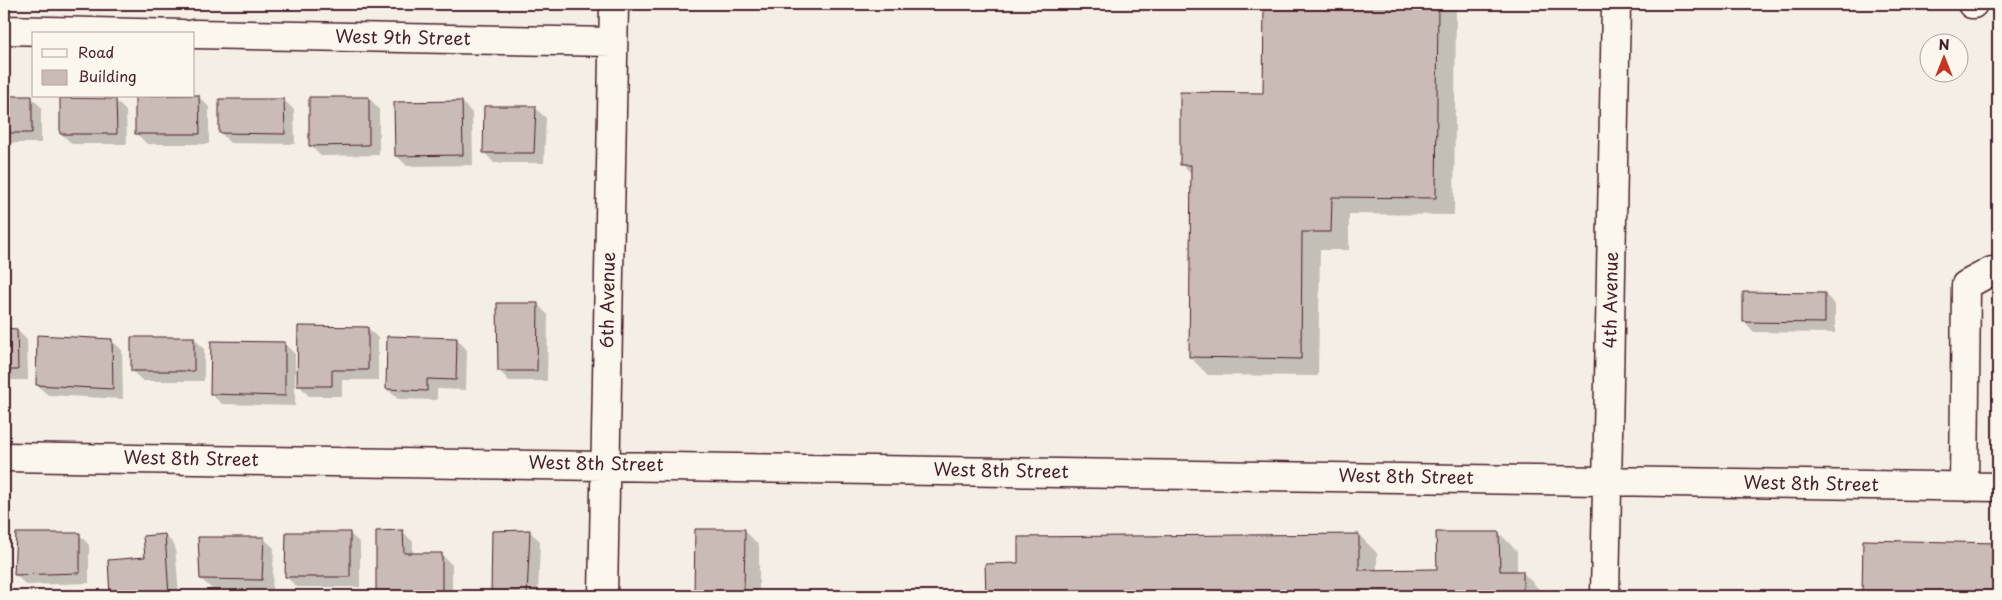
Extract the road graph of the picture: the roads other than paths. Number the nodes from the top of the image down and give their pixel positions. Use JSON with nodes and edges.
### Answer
{"nodes":[{"id":1,"x":614,"y":4,"type":"edge"},
{"id":2,"x":1616,"y":4,"type":"edge"},
{"id":3,"x":4,"y":30,"type":"edge"},
{"id":4,"x":93,"y":32,"type":"edge"},
{"id":5,"x":195,"y":34,"type":"edge"},
{"id":6,"x":613,"y":42,"type":"junction"},
{"id":7,"x":1998,"y":271,"type":"edge"},
{"id":8,"x":4,"y":456,"type":"edge"},
{"id":9,"x":606,"y":464,"type":"junction"},
{"id":10,"x":1608,"y":481,"type":"junction"},
{"id":11,"x":1964,"y":486,"type":"junction"},
{"id":12,"x":1998,"y":487,"type":"edge"},
{"id":13,"x":602,"y":596,"type":"edge"},
{"id":14,"x":1605,"y":596,"type":"edge"}],
"edges":[{"from":1,"to":6,"type":"street","name":"6th Avenue"},
{"from":2,"to":10,"type":"street","name":"4th Avenue"},
{"from":3,"to":4,"type":"street"},
{"from":5,"to":6,"type":"street","name":"West 9th Street"},
{"from":6,"to":9,"type":"street","name":"6th Avenue"},
{"from":7,"to":11,"type":"street"},
{"from":8,"to":9,"type":"street","name":"West 8th Street"},
{"from":9,"to":10,"type":"street","name":"West 8th Street"},
{"from":9,"to":13,"type":"street","name":"6th Avenue"},
{"from":10,"to":11,"type":"street","name":"West 8th Street"},
{"from":10,"to":14,"type":"street","name":"4th Avenue"},
{"from":11,"to":12,"type":"street","name":"West 8th Street"}]}
